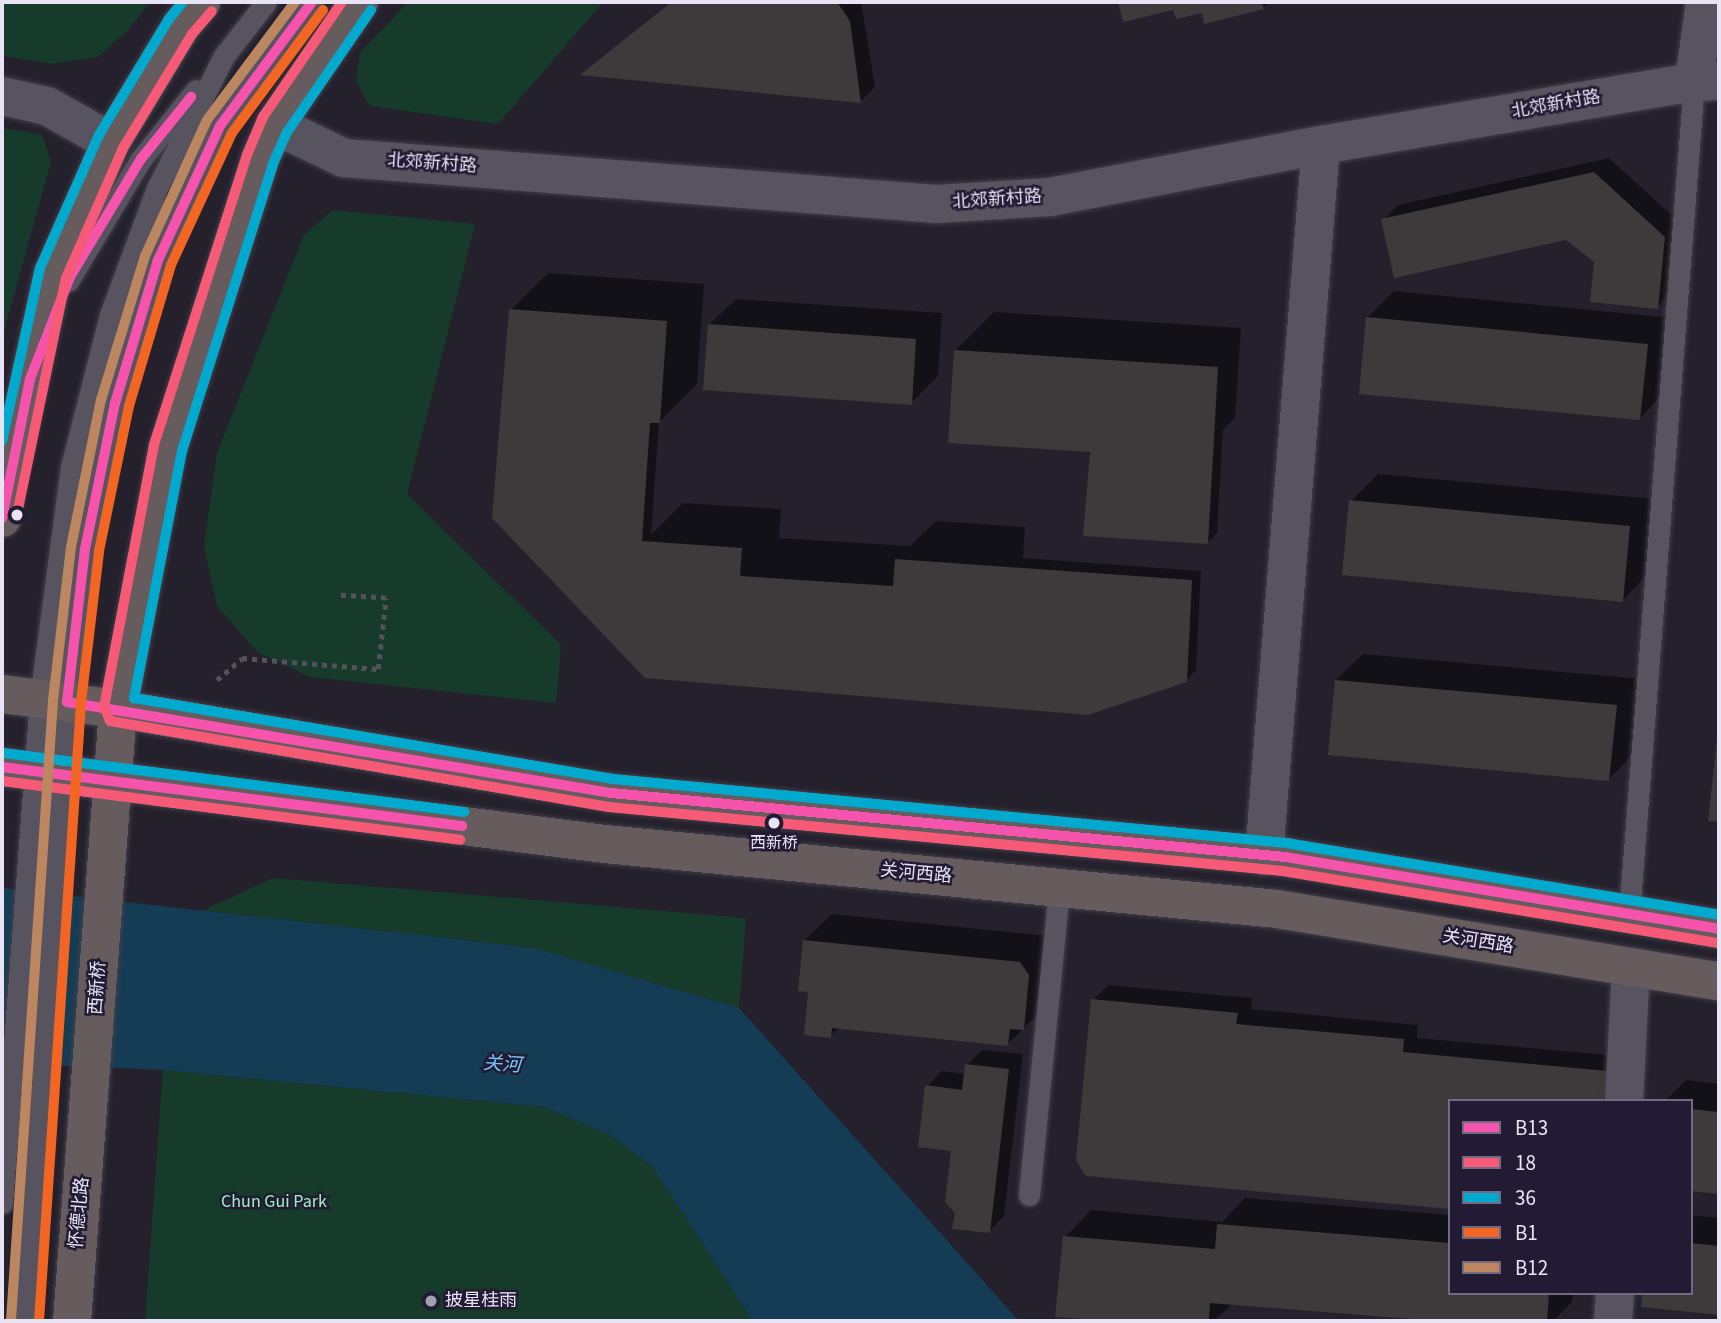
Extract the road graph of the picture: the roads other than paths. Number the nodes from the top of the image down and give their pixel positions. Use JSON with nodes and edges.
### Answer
{"nodes":[{"id":1,"x":201,"y":2,"type":"edge"},
{"id":2,"x":266,"y":2,"type":"edge"},
{"id":3,"x":312,"y":2,"type":"edge"},
{"id":4,"x":359,"y":2,"type":"edge"},
{"id":5,"x":1705,"y":2,"type":"edge"},
{"id":6,"x":224,"y":56,"type":"junction"},
{"id":7,"x":1707,"y":82,"type":"edge"},
{"id":8,"x":2,"y":96,"type":"edge"},
{"id":9,"x":275,"y":125,"type":"junction"},
{"id":10,"x":111,"y":142,"type":"junction"},
{"id":11,"x":1321,"y":145,"type":"junction"},
{"id":12,"x":30,"y":379,"type":"junction"},
{"id":13,"x":2,"y":518,"type":"edge"},
{"id":14,"x":2,"y":694,"type":"edge"},
{"id":15,"x":53,"y":701,"type":"junction"},
{"id":16,"x":118,"y":709,"type":"junction"},
{"id":17,"x":33,"y":771,"type":"edge"},
{"id":18,"x":110,"y":782,"type":"junction"},
{"id":19,"x":1264,"y":856,"type":"junction"},
{"id":20,"x":1059,"y":887,"type":"junction"},
{"id":21,"x":1629,"y":914,"type":"junction"},
{"id":22,"x":1719,"y":929,"type":"edge"},
{"id":23,"x":1631,"y":967,"type":"junction"},
{"id":24,"x":1719,"y":981,"type":"edge"},
{"id":25,"x":1624,"y":1099,"type":"edge"},
{"id":26,"x":89,"y":1105,"type":"joint"},
{"id":27,"x":1029,"y":1195,"type":"dead end"},
{"id":28,"x":2,"y":1203,"type":"edge"},
{"id":29,"x":1615,"y":1295,"type":"edge"},
{"id":30,"x":25,"y":1321,"type":"edge"},
{"id":31,"x":72,"y":1321,"type":"edge"},
{"id":32,"x":1613,"y":1321,"type":"edge"}],
"edges":[{"from":1,"to":10,"type":"main road"},
{"from":2,"to":6,"type":"lane"},
{"from":3,"to":15,"type":"lane"},
{"from":4,"to":9,"type":"main road"},
{"from":5,"to":7,"type":"street"},
{"from":6,"to":12,"type":"lane"},
{"from":6,"to":15,"type":"lane"},
{"from":7,"to":11,"type":"street","name":"北郊新村路"},
{"from":7,"to":21,"type":"lane"},
{"from":8,"to":10,"type":"street"},
{"from":9,"to":11,"type":"street","name":"北郊新村路"},
{"from":9,"to":16,"type":"main road"},
{"from":10,"to":12,"type":"main road"},
{"from":11,"to":19,"type":"street"},
{"from":12,"to":13,"type":"main road"},
{"from":14,"to":15,"type":"main road"},
{"from":15,"to":16,"type":"main road"},
{"from":15,"to":17,"type":"lane"},
{"from":15,"to":17,"type":"lane"},
{"from":16,"to":18,"type":"main road"},
{"from":16,"to":19,"type":"main road"},
{"from":17,"to":18,"type":"main road","name":"关河西路"},
{"from":17,"to":28,"type":"lane"},
{"from":17,"to":30,"type":"lane"},
{"from":18,"to":20,"type":"main road","name":"关河西路"},
{"from":18,"to":26,"type":"main road","name":"西新桥"},
{"from":19,"to":21,"type":"main road"},
{"from":20,"to":23,"type":"main road","name":"关河西路"},
{"from":20,"to":27,"type":"lane"},
{"from":21,"to":22,"type":"main road"},
{"from":23,"to":24,"type":"main road","name":"关河西路"},
{"from":23,"to":25,"type":"street"},
{"from":26,"to":31,"type":"main road","name":"怀德北路"},
{"from":29,"to":32,"type":"street"}]}
